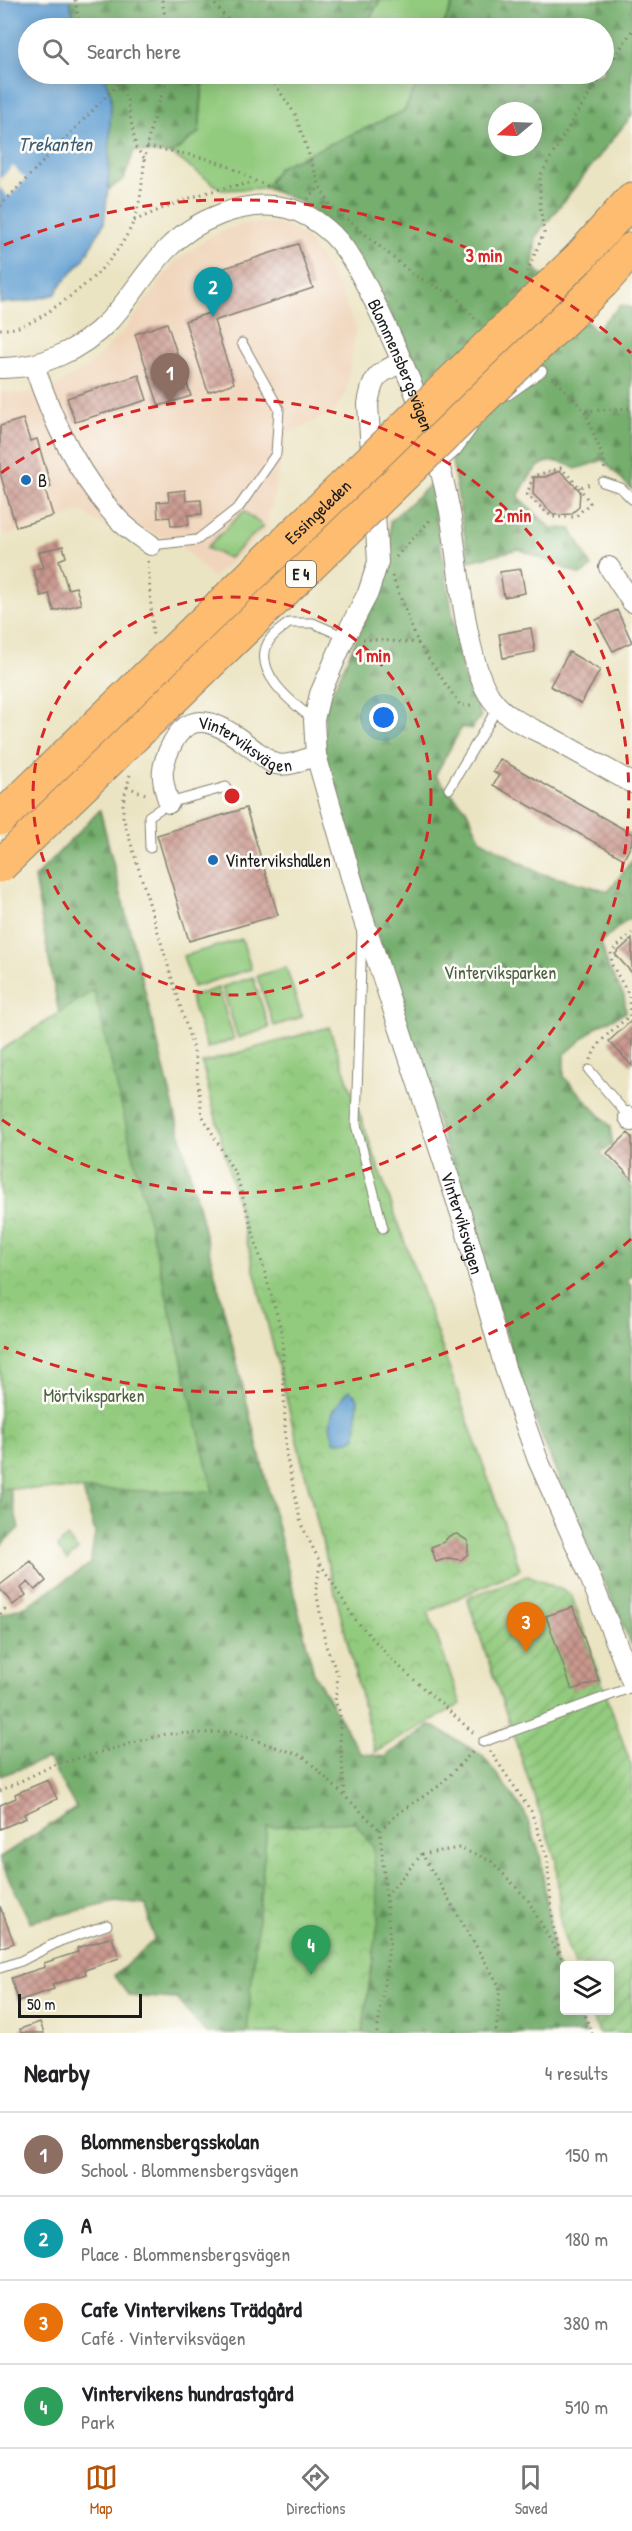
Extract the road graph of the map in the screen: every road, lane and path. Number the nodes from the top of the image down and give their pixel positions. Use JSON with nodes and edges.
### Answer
{"nodes":[{"id":1,"x":75,"y":0,"type":"edge"},
{"id":2,"x":162,"y":0,"type":"edge"},
{"id":3,"x":211,"y":0,"type":"edge"},
{"id":4,"x":78,"y":18,"type":"edge"},
{"id":5,"x":165,"y":18,"type":"edge"},
{"id":6,"x":226,"y":18,"type":"edge"},
{"id":7,"x":632,"y":32,"type":"edge"},
{"id":8,"x":614,"y":59,"type":"edge"},
{"id":9,"x":118,"y":84,"type":"edge"},
{"id":10,"x":120,"y":84,"type":"edge"},
{"id":11,"x":166,"y":84,"type":"edge"},
{"id":12,"x":275,"y":84,"type":"edge"},
{"id":13,"x":597,"y":84,"type":"edge"},
{"id":14,"x":147,"y":147,"type":"junction"},
{"id":15,"x":145,"y":159,"type":"junction"},
{"id":16,"x":256,"y":183,"type":"junction"},
{"id":17,"x":274,"y":187,"type":"dead end"},
{"id":18,"x":632,"y":199,"type":"edge"},
{"id":19,"x":0,"y":206,"type":"edge"},
{"id":20,"x":134,"y":220,"type":"junction"},
{"id":21,"x":540,"y":244,"type":"dead end"},
{"id":22,"x":632,"y":249,"type":"edge"},
{"id":23,"x":482,"y":327,"type":"dead end"},
{"id":24,"x":0,"y":329,"type":"edge"},
{"id":25,"x":242,"y":343,"type":"dead end"},
{"id":26,"x":401,"y":362,"type":"junction"},
{"id":27,"x":34,"y":365,"type":"junction"},
{"id":28,"x":0,"y":368,"type":"edge"},
{"id":29,"x":542,"y":371,"type":"joint"},
{"id":30,"x":500,"y":403,"type":"dead end"},
{"id":31,"x":632,"y":408,"type":"edge"},
{"id":32,"x":585,"y":411,"type":"junction"},
{"id":33,"x":479,"y":423,"type":"dead end"},
{"id":34,"x":440,"y":465,"type":"junction"},
{"id":35,"x":603,"y":482,"type":"junction"},
{"id":36,"x":579,"y":487,"type":"junction"},
{"id":37,"x":632,"y":499,"type":"edge"},
{"id":38,"x":436,"y":513,"type":"dead end"},
{"id":39,"x":151,"y":545,"type":"junction"},
{"id":40,"x":391,"y":562,"type":"dead end"},
{"id":41,"x":609,"y":567,"type":"dead end"},
{"id":42,"x":390,"y":570,"type":"dead end"},
{"id":43,"x":632,"y":602,"type":"edge"},
{"id":44,"x":345,"y":637,"type":"junction"},
{"id":45,"x":153,"y":638,"type":"dead end"},
{"id":46,"x":418,"y":643,"type":"junction"},
{"id":47,"x":473,"y":707,"type":"dead end"},
{"id":48,"x":498,"y":707,"type":"junction"},
{"id":49,"x":314,"y":720,"type":"junction"},
{"id":50,"x":316,"y":755,"type":"junction"},
{"id":51,"x":133,"y":764,"type":"dead end"},
{"id":52,"x":632,"y":783,"type":"edge"},
{"id":53,"x":226,"y":787,"type":"dead end"},
{"id":54,"x":449,"y":789,"type":"dead end"},
{"id":55,"x":169,"y":803,"type":"junction"},
{"id":56,"x":0,"y":819,"type":"edge"},
{"id":57,"x":150,"y":848,"type":"dead end"},
{"id":58,"x":0,"y":866,"type":"edge"},
{"id":59,"x":362,"y":915,"type":"junction"},
{"id":60,"x":632,"y":933,"type":"edge"},
{"id":61,"x":631,"y":1017,"type":"edge"},
{"id":62,"x":589,"y":1070,"type":"joint"},
{"id":63,"x":631,"y":1119,"type":"edge"},
{"id":64,"x":383,"y":1228,"type":"dead end"},
{"id":65,"x":320,"y":1562,"type":"junction"},
{"id":66,"x":6,"y":1608,"type":"dead end"},
{"id":67,"x":0,"y":1614,"type":"edge"},
{"id":68,"x":632,"y":1682,"type":"edge"},
{"id":69,"x":632,"y":1687,"type":"edge"},
{"id":70,"x":483,"y":1742,"type":"junction"},
{"id":71,"x":0,"y":1791,"type":"edge"},
{"id":72,"x":345,"y":1799,"type":"junction"},
{"id":73,"x":380,"y":1830,"type":"junction"},
{"id":74,"x":422,"y":1854,"type":"junction"},
{"id":75,"x":386,"y":1896,"type":"junction"},
{"id":76,"x":107,"y":1925,"type":"dead end"},
{"id":77,"x":560,"y":1958,"type":"junction"},
{"id":78,"x":561,"y":1961,"type":"edge"},
{"id":79,"x":0,"y":1968,"type":"edge"},
{"id":80,"x":585,"y":2015,"type":"edge"},
{"id":81,"x":377,"y":2033,"type":"edge"},
{"id":82,"x":496,"y":2033,"type":"edge"},
{"id":83,"x":592,"y":2033,"type":"edge"}],
"edges":[{"from":1,"to":4,"type":"path"},
{"from":2,"to":5,"type":"path"},
{"from":3,"to":6,"type":"path"},
{"from":7,"to":8,"type":"path"},
{"from":9,"to":19,"type":"path"},
{"from":10,"to":15,"type":"path"},
{"from":11,"to":14,"type":"path"},
{"from":12,"to":23,"type":"path"},
{"from":13,"to":21,"type":"path"},
{"from":14,"to":15,"type":"path"},
{"from":14,"to":16,"type":"path"},
{"from":15,"to":20,"type":"path"},
{"from":16,"to":17,"type":"path"},
{"from":16,"to":20,"type":"path"},
{"from":18,"to":56,"type":"highway","name":"Essingeleden","number":"E 4","bridge":true},
{"from":20,"to":24,"type":"path"},
{"from":22,"to":58,"type":"highway","name":"Essingeleden","number":"E 4","bridge":true},
{"from":25,"to":39,"type":"lane"},
{"from":26,"to":27,"type":"street","name":"Blommensbergsvägen"},
{"from":26,"to":34,"type":"street","name":"Blommensbergsvägen"},
{"from":26,"to":44,"type":"street","name":"Vinterviksvägen"},
{"from":27,"to":28,"type":"street","name":"Blommensbergsvägen"},
{"from":27,"to":39,"type":"street"},
{"from":29,"to":30,"type":"lane"},
{"from":29,"to":32,"type":"path"},
{"from":31,"to":32,"type":"path"},
{"from":32,"to":35,"type":"path"},
{"from":33,"to":34,"type":"lane"},
{"from":34,"to":48,"type":"street","name":"Blommensbergsvägen"},
{"from":35,"to":36,"type":"path"},
{"from":35,"to":37,"type":"lane"},
{"from":36,"to":36,"type":"path"},
{"from":38,"to":40,"type":"path"},
{"from":39,"to":45,"type":"path"},
{"from":41,"to":43,"type":"street"},
{"from":42,"to":46,"type":"path"},
{"from":44,"to":46,"type":"path"},
{"from":44,"to":49,"type":"street","name":"Vinterviksvägen"},
{"from":44,"to":49,"type":"lane"},
{"from":46,"to":47,"type":"path"},
{"from":48,"to":52,"type":"street","name":"Blommensbergsvägen"},
{"from":48,"to":54,"type":"lane"},
{"from":49,"to":50,"type":"street","name":"Vinterviksvägen"},
{"from":50,"to":55,"type":"street","name":"Vinterviksvägen"},
{"from":50,"to":59,"type":"street","name":"Vinterviksvägen"},
{"from":51,"to":65,"type":"path"},
{"from":53,"to":55,"type":"lane"},
{"from":55,"to":57,"type":"lane"},
{"from":59,"to":64,"type":"lane"},
{"from":59,"to":68,"type":"street","name":"Vinterviksvägen"},
{"from":60,"to":61,"type":"path"},
{"from":61,"to":62,"type":"path"},
{"from":62,"to":63,"type":"lane"},
{"from":65,"to":70,"type":"path"},
{"from":65,"to":72,"type":"path"},
{"from":66,"to":67,"type":"path"},
{"from":69,"to":70,"type":"lane"},
{"from":70,"to":73,"type":"path"},
{"from":70,"to":77,"type":"path"},
{"from":71,"to":72,"type":"path"},
{"from":72,"to":73,"type":"path"},
{"from":73,"to":75,"type":"path"},
{"from":74,"to":75,"type":"path"},
{"from":74,"to":77,"type":"path"},
{"from":74,"to":82,"type":"path"},
{"from":75,"to":81,"type":"path"},
{"from":76,"to":79,"type":"lane"},
{"from":77,"to":78,"type":"path"},
{"from":80,"to":83,"type":"path"}]}
